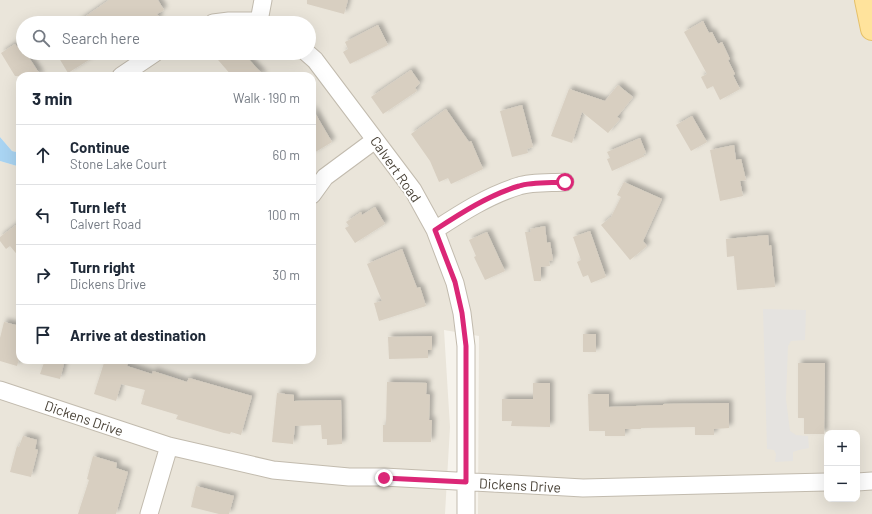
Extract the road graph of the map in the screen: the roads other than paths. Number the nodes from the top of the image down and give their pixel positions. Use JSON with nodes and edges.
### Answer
{"nodes":[{"id":1,"x":263,"y":0,"type":"edge"},
{"id":2,"x":866,"y":0,"type":"edge"},
{"id":3,"x":261,"y":16,"type":"edge"},
{"id":4,"x":872,"y":29,"type":"edge"},
{"id":5,"x":145,"y":60,"type":"edge"},
{"id":6,"x":315,"y":60,"type":"edge"},
{"id":7,"x":127,"y":72,"type":"edge"},
{"id":8,"x":375,"y":140,"type":"junction"},
{"id":9,"x":565,"y":182,"type":"dead end"},
{"id":10,"x":316,"y":190,"type":"edge"},
{"id":11,"x":435,"y":230,"type":"junction"},
{"id":12,"x":0,"y":390,"type":"edge"},
{"id":13,"x":168,"y":446,"type":"junction"},
{"id":14,"x":872,"y":481,"type":"edge"},
{"id":15,"x":466,"y":482,"type":"junction"},
{"id":16,"x":824,"y":482,"type":"edge"},
{"id":17,"x":860,"y":482,"type":"edge"},
{"id":18,"x":149,"y":514,"type":"edge"},
{"id":19,"x":466,"y":514,"type":"edge"}],
"edges":[{"from":1,"to":3,"type":"street"},
{"from":2,"to":4,"type":"main road"},
{"from":5,"to":7,"type":"street"},
{"from":6,"to":8,"type":"street","name":"Calvert Road"},
{"from":8,"to":10,"type":"street"},
{"from":8,"to":11,"type":"street","name":"Calvert Road"},
{"from":9,"to":11,"type":"street"},
{"from":11,"to":15,"type":"street","name":"Calvert Road"},
{"from":12,"to":13,"type":"street","name":"Dickens Drive"},
{"from":13,"to":15,"type":"street","name":"Dickens Drive"},
{"from":13,"to":18,"type":"street"},
{"from":14,"to":17,"type":"street"},
{"from":15,"to":16,"type":"street","name":"Dickens Drive"},
{"from":15,"to":19,"type":"street","name":"Calvert Road"}]}
